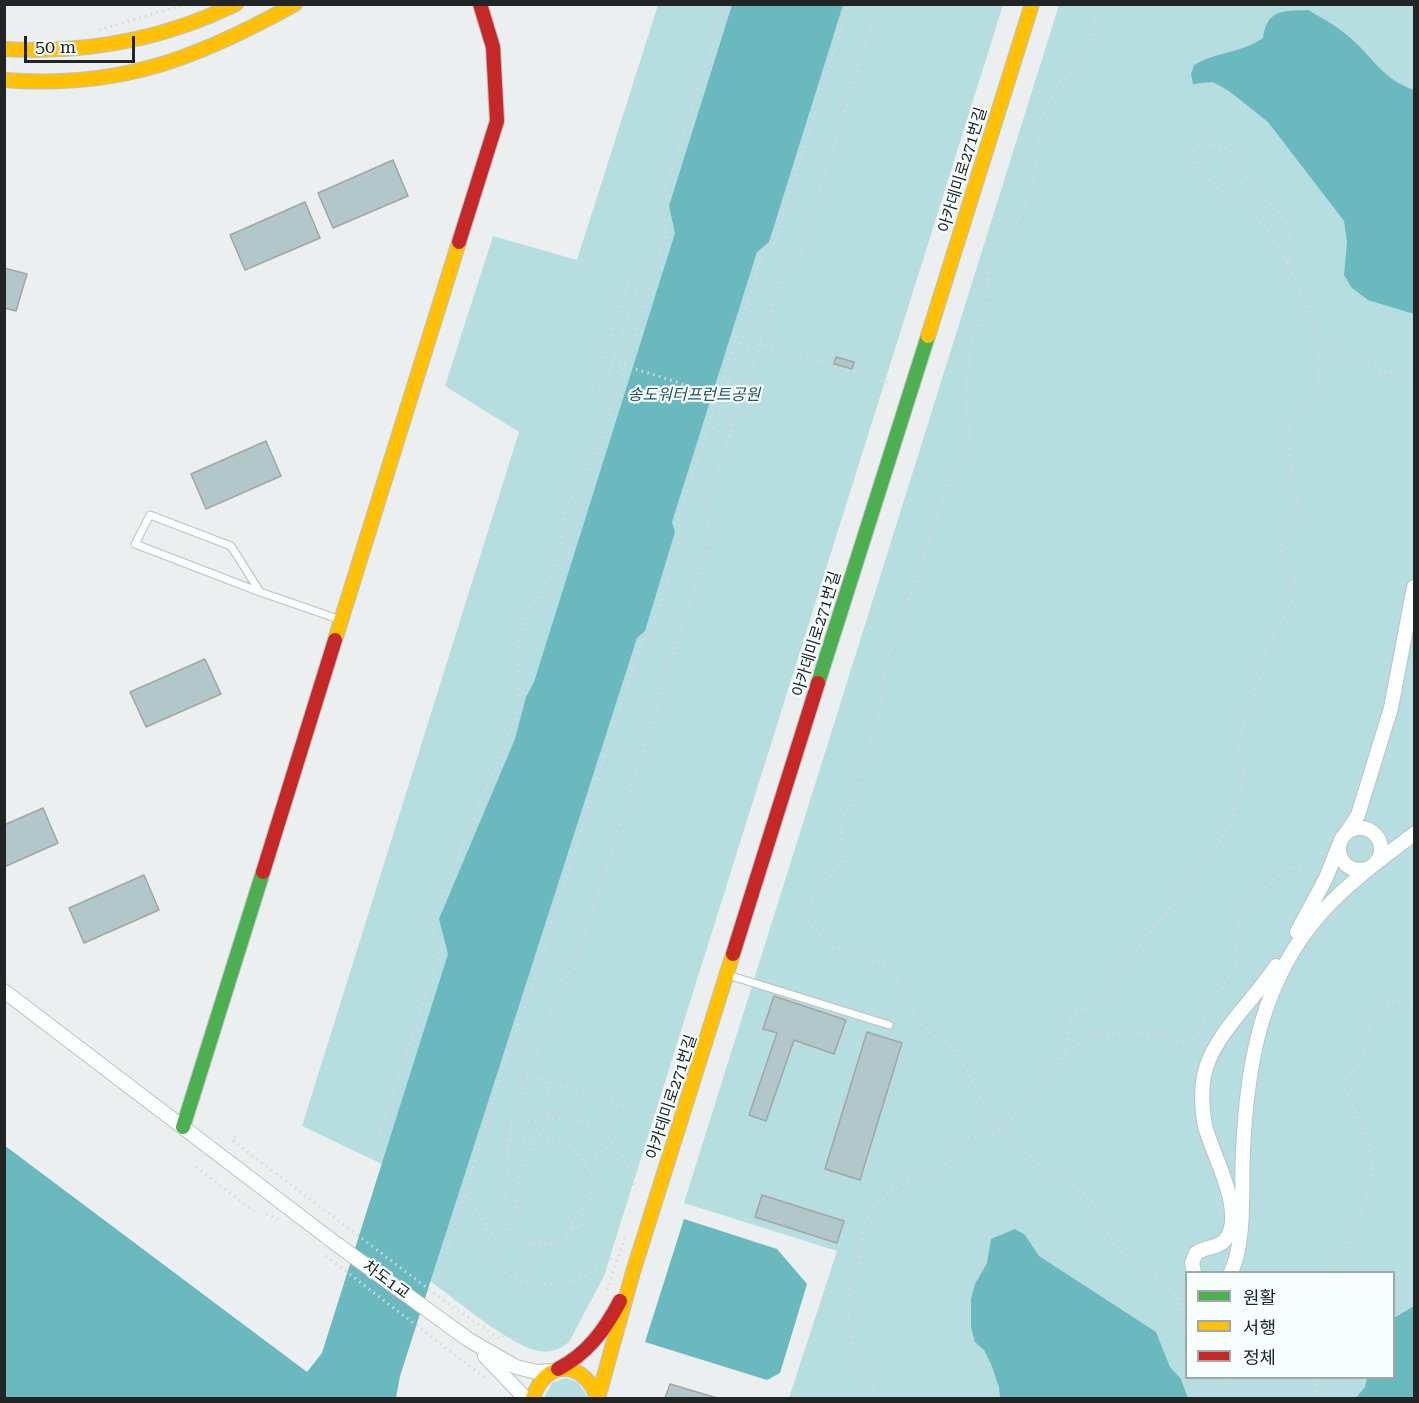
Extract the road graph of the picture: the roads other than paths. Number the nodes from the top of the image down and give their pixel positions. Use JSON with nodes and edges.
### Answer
{"nodes":[{"id":1,"x":236,"y":4,"type":"edge"},
{"id":2,"x":295,"y":4,"type":"edge"},
{"id":3,"x":480,"y":4,"type":"edge"},
{"id":4,"x":1032,"y":4,"type":"edge"},
{"id":5,"x":4,"y":49,"type":"edge"},
{"id":6,"x":4,"y":80,"type":"edge"},
{"id":7,"x":1414,"y":587,"type":"edge"},
{"id":8,"x":260,"y":592,"type":"junction"},
{"id":9,"x":341,"y":620,"type":"junction"},
{"id":10,"x":1358,"y":815,"type":"junction"},
{"id":11,"x":1367,"y":829,"type":"junction"},
{"id":12,"x":1347,"y":832,"type":"junction"},
{"id":13,"x":1414,"y":834,"type":"edge"},
{"id":14,"x":1381,"y":842,"type":"junction"},
{"id":15,"x":1403,"y":843,"type":"junction"},
{"id":16,"x":1339,"y":845,"type":"junction"},
{"id":17,"x":1373,"y":866,"type":"junction"},
{"id":18,"x":728,"y":975,"type":"junction"},
{"id":19,"x":4,"y":992,"type":"edge"},
{"id":20,"x":889,"y":1025,"type":"dead end"},
{"id":21,"x":183,"y":1127,"type":"junction"},
{"id":22,"x":1194,"y":1271,"type":"edge"},
{"id":23,"x":1231,"y":1271,"type":"edge"},
{"id":24,"x":633,"y":1272,"type":"junction"},
{"id":25,"x":469,"y":1340,"type":"junction"},
{"id":26,"x":555,"y":1370,"type":"junction"},
{"id":27,"x":525,"y":1398,"type":"edge"},
{"id":28,"x":533,"y":1398,"type":"edge"},
{"id":29,"x":598,"y":1398,"type":"edge"}],
"edges":[{"from":1,"to":5,"type":"street"},
{"from":2,"to":6,"type":"street"},
{"from":3,"to":9,"type":"street"},
{"from":4,"to":18,"type":"street","name":"아카데미로271번길"},
{"from":7,"to":10,"type":"street"},
{"from":8,"to":8,"type":"lane"},
{"from":8,"to":9,"type":"lane"},
{"from":9,"to":21,"type":"street"},
{"from":10,"to":11,"type":"street"},
{"from":10,"to":12,"type":"street"},
{"from":11,"to":12,"type":"street"},
{"from":11,"to":14,"type":"street"},
{"from":12,"to":16,"type":"street"},
{"from":13,"to":15,"type":"street"},
{"from":14,"to":15,"type":"street"},
{"from":14,"to":17,"type":"street"},
{"from":15,"to":17,"type":"street"},
{"from":16,"to":17,"type":"street"},
{"from":16,"to":22,"type":"street"},
{"from":17,"to":23,"type":"street"},
{"from":18,"to":20,"type":"lane"},
{"from":18,"to":24,"type":"street","name":"아카데미로271번길"},
{"from":19,"to":21,"type":"street","name":"차도1교"},
{"from":21,"to":25,"type":"street","name":"차도1교"},
{"from":24,"to":26,"type":"street"},
{"from":24,"to":29,"type":"street"},
{"from":25,"to":26,"type":"street"},
{"from":25,"to":27,"type":"street"},
{"from":26,"to":28,"type":"street"},
{"from":26,"to":29,"type":"street"}]}
